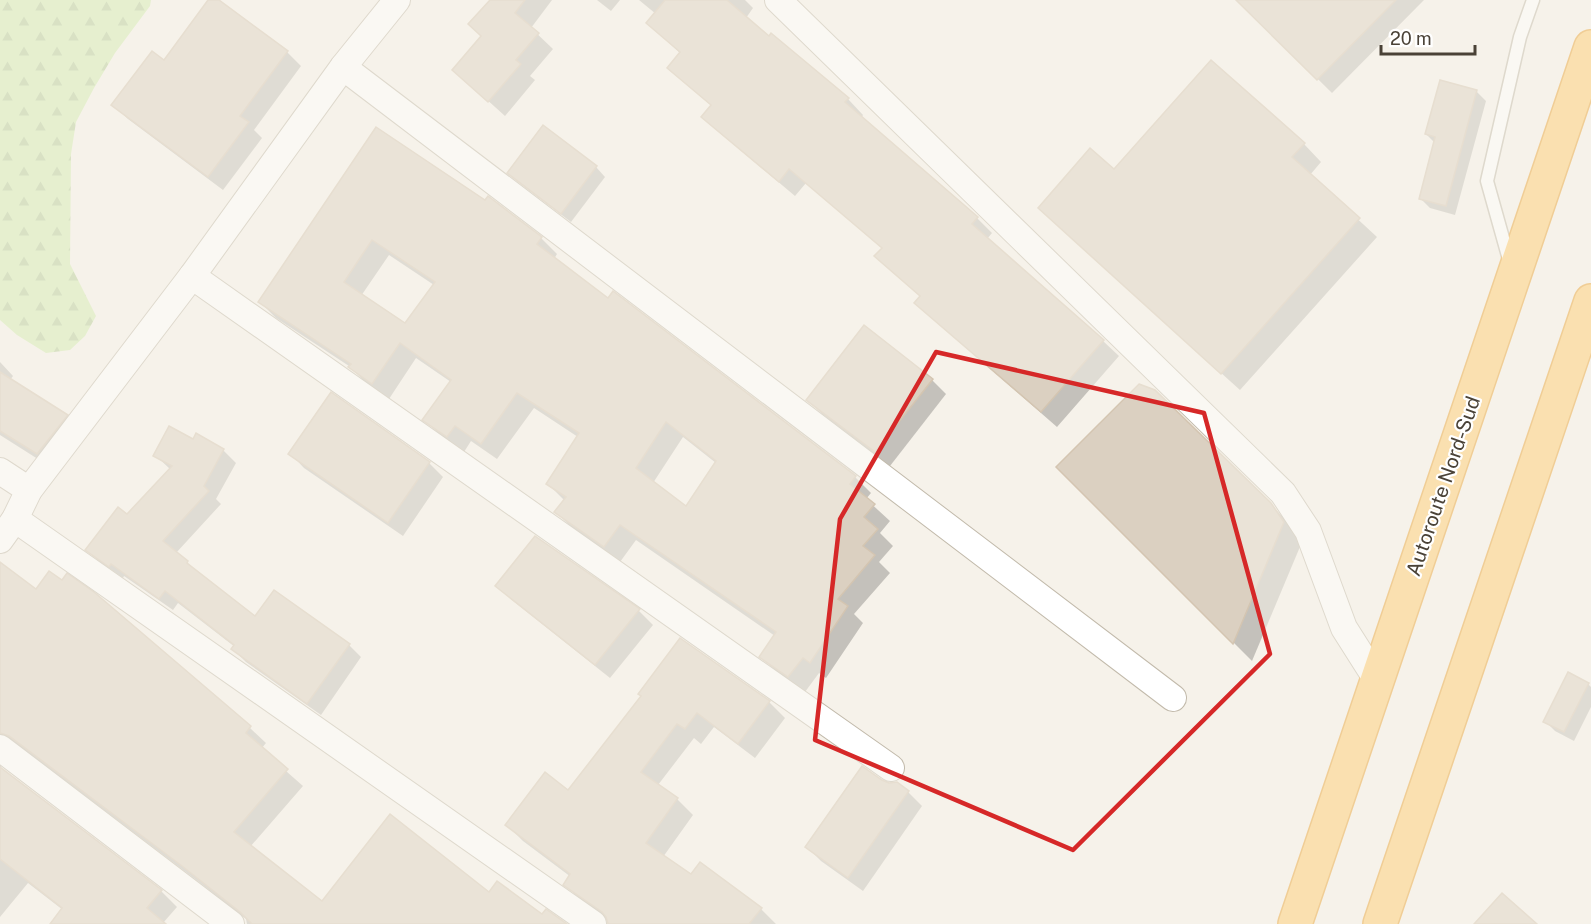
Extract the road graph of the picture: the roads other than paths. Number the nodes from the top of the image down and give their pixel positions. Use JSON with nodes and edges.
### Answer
{"nodes":[{"id":1,"x":396,"y":0,"type":"edge"},
{"id":2,"x":778,"y":0,"type":"edge"},
{"id":3,"x":1533,"y":0,"type":"edge"},
{"id":4,"x":1591,"y":47,"type":"edge"},
{"id":5,"x":343,"y":67,"type":"junction"},
{"id":6,"x":192,"y":276,"type":"junction"},
{"id":7,"x":1514,"y":276,"type":"junction"},
{"id":8,"x":1591,"y":301,"type":"edge"},
{"id":9,"x":0,"y":471,"type":"edge"},
{"id":10,"x":29,"y":490,"type":"junction"},
{"id":11,"x":15,"y":519,"type":"junction"},
{"id":12,"x":0,"y":540,"type":"edge"},
{"id":13,"x":1377,"y":680,"type":"junction"},
{"id":14,"x":1173,"y":698,"type":"dead end"},
{"id":15,"x":0,"y":748,"type":"edge"},
{"id":16,"x":891,"y":768,"type":"dead end"},
{"id":17,"x":231,"y":924,"type":"edge"},
{"id":18,"x":593,"y":924,"type":"edge"},
{"id":19,"x":1295,"y":924,"type":"edge"},
{"id":20,"x":1380,"y":924,"type":"edge"}],
"edges":[{"from":1,"to":5,"type":"street"},
{"from":2,"to":13,"type":"street"},
{"from":3,"to":7,"type":"lane"},
{"from":4,"to":7,"type":"highway","name":"Autoroute Nord-Sud"},
{"from":5,"to":6,"type":"street"},
{"from":5,"to":14,"type":"street"},
{"from":6,"to":10,"type":"street"},
{"from":6,"to":16,"type":"street"},
{"from":7,"to":13,"type":"highway","name":"Autoroute Nord-Sud"},
{"from":8,"to":20,"type":"highway"},
{"from":9,"to":10,"type":"street"},
{"from":10,"to":11,"type":"street"},
{"from":11,"to":12,"type":"street"},
{"from":11,"to":18,"type":"street"},
{"from":13,"to":19,"type":"highway","name":"Autoroute Nord-Sud"},
{"from":15,"to":17,"type":"street"}]}
